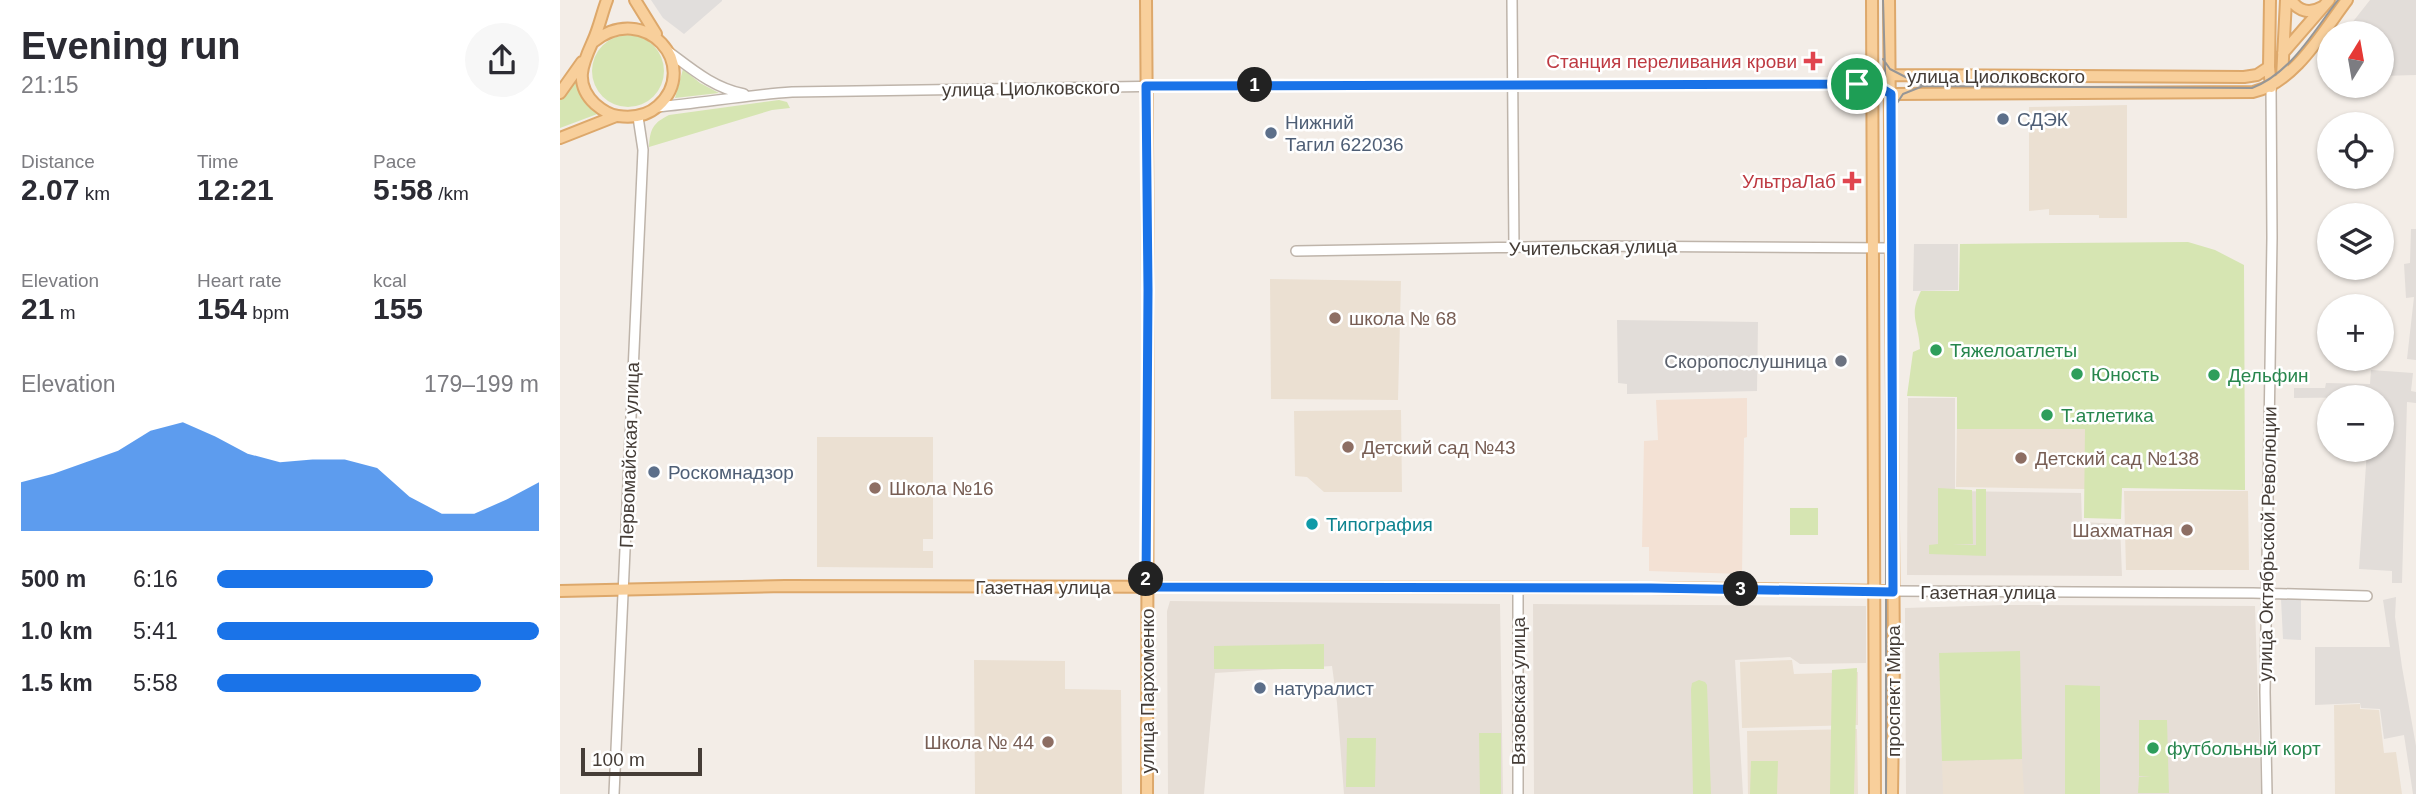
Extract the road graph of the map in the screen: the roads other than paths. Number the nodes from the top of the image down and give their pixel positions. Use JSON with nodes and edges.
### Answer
{"nodes":[{"id":1,"x":607,"y":0,"type":"edge"},
{"id":2,"x":635,"y":0,"type":"edge"},
{"id":3,"x":1146,"y":0,"type":"edge"},
{"id":4,"x":1513,"y":0,"type":"edge"},
{"id":5,"x":1872,"y":0,"type":"edge"},
{"id":6,"x":1889,"y":0,"type":"edge"},
{"id":7,"x":2270,"y":0,"type":"edge"},
{"id":8,"x":2286,"y":0,"type":"edge"},
{"id":9,"x":2291,"y":0,"type":"edge"},
{"id":10,"x":2347,"y":0,"type":"edge"},
{"id":11,"x":2327,"y":3,"type":"edge"},
{"id":12,"x":660,"y":39,"type":"junction"},
{"id":13,"x":593,"y":42,"type":"junction"},
{"id":14,"x":669,"y":52,"type":"junction"},
{"id":15,"x":2283,"y":53,"type":"junction"},
{"id":16,"x":583,"y":60,"type":"junction"},
{"id":17,"x":2269,"y":67,"type":"junction"},
{"id":18,"x":1891,"y":75,"type":"junction"},
{"id":19,"x":2282,"y":78,"type":"junction"},
{"id":20,"x":1871,"y":82,"type":"junction"},
{"id":21,"x":1146,"y":86,"type":"junction"},
{"id":22,"x":1513,"y":86,"type":"junction"},
{"id":23,"x":2271,"y":87,"type":"junction"},
{"id":24,"x":560,"y":93,"type":"edge"},
{"id":25,"x":1891,"y":94,"type":"junction"},
{"id":26,"x":750,"y":95,"type":"junction"},
{"id":27,"x":657,"y":107,"type":"junction"},
{"id":28,"x":616,"y":116,"type":"junction"},
{"id":29,"x":638,"y":117,"type":"junction"},
{"id":30,"x":560,"y":138,"type":"edge"},
{"id":31,"x":1874,"y":247,"type":"junction"},
{"id":32,"x":1891,"y":247,"type":"junction"},
{"id":33,"x":1514,"y":248,"type":"junction"},
{"id":34,"x":1296,"y":251,"type":"dead end"},
{"id":35,"x":1146,"y":587,"type":"junction"},
{"id":36,"x":623,"y":588,"type":"junction"},
{"id":37,"x":1518,"y":589,"type":"junction"},
{"id":38,"x":560,"y":591,"type":"edge"},
{"id":39,"x":1874,"y":591,"type":"junction"},
{"id":40,"x":1893,"y":592,"type":"junction"},
{"id":41,"x":2266,"y":594,"type":"junction"},
{"id":42,"x":2367,"y":596,"type":"dead end"},
{"id":43,"x":614,"y":794,"type":"edge"},
{"id":44,"x":1147,"y":794,"type":"edge"},
{"id":45,"x":1518,"y":794,"type":"edge"},
{"id":46,"x":1875,"y":794,"type":"edge"},
{"id":47,"x":1892,"y":794,"type":"edge"},
{"id":48,"x":2267,"y":794,"type":"edge"}],
"edges":[{"from":1,"to":13,"type":"main road"},
{"from":2,"to":12,"type":"main road"},
{"from":3,"to":21,"type":"main road","name":"улица Пархоменко"},
{"from":4,"to":22,"type":"street"},
{"from":5,"to":20,"type":"main road","name":"проспект Мира"},
{"from":6,"to":18,"type":"main road","name":"проспект Мира"},
{"from":7,"to":17,"type":"main road","name":"улица Октябрьской Революции"},
{"from":8,"to":15,"type":"main road"},
{"from":9,"to":11,"type":"main road"},
{"from":10,"to":19,"type":"main road","name":"улица Циолковского"},
{"from":11,"to":15,"type":"main road","name":"улица Циолковского"},
{"from":12,"to":13,"type":"main road"},
{"from":12,"to":14,"type":"main road"},
{"from":13,"to":16,"type":"main road"},
{"from":14,"to":26,"type":"street","name":"улица Циолковского"},
{"from":14,"to":27,"type":"main road"},
{"from":15,"to":17,"type":"street","name":"улица Циолковского"},
{"from":15,"to":19,"type":"main road"},
{"from":16,"to":24,"type":"main road"},
{"from":16,"to":28,"type":"main road"},
{"from":17,"to":18,"type":"main road","name":"улица Циолковского"},
{"from":17,"to":23,"type":"main road","name":"улица Октябрьской Революции"},
{"from":18,"to":20,"type":"main road","name":"улица Циолковского"},
{"from":18,"to":25,"type":"main road","name":"проспект Мира"},
{"from":19,"to":23,"type":"main road","name":"улица Циолковского"},
{"from":20,"to":22,"type":"street","name":"улица Циолковского"},
{"from":20,"to":25,"type":"main road"},
{"from":20,"to":31,"type":"main road","name":"проспект Мира"},
{"from":21,"to":22,"type":"street","name":"улица Циолковского"},
{"from":21,"to":26,"type":"street","name":"улица Циолковского"},
{"from":21,"to":35,"type":"main road","name":"улица Пархоменко"},
{"from":22,"to":33,"type":"street"},
{"from":23,"to":25,"type":"main road","name":"улица Циолковского"},
{"from":23,"to":41,"type":"street","name":"улица Октябрьской Революции"},
{"from":25,"to":32,"type":"main road","name":"проспект Мира"},
{"from":26,"to":27,"type":"street","name":"улица Циолковского"},
{"from":27,"to":29,"type":"main road"},
{"from":28,"to":29,"type":"main road"},
{"from":28,"to":30,"type":"main road"},
{"from":29,"to":36,"type":"street","name":"Первомайская улица"},
{"from":31,"to":32,"type":"street","name":"Учительская улица"},
{"from":31,"to":33,"type":"street","name":"Учительская улица"},
{"from":31,"to":39,"type":"main road","name":"проспект Мира"},
{"from":32,"to":40,"type":"main road","name":"проспект Мира"},
{"from":33,"to":34,"type":"street","name":"Учительская улица"},
{"from":35,"to":36,"type":"main road","name":"Газетная улица"},
{"from":35,"to":37,"type":"main road","name":"Газетная улица"},
{"from":35,"to":44,"type":"main road","name":"улица Пархоменко"},
{"from":36,"to":38,"type":"main road","name":"Газетная улица"},
{"from":36,"to":43,"type":"street","name":"Первомайская улица"},
{"from":37,"to":39,"type":"main road","name":"Газетная улица"},
{"from":37,"to":45,"type":"street","name":"Вязовская улица"},
{"from":39,"to":40,"type":"main road","name":"Газетная улица"},
{"from":39,"to":46,"type":"main road","name":"проспект Мира"},
{"from":40,"to":41,"type":"street","name":"Газетная улица"},
{"from":40,"to":47,"type":"main road","name":"проспект Мира"},
{"from":41,"to":42,"type":"street","name":"Газетная улица"},
{"from":41,"to":48,"type":"street","name":"улица Октябрьской Революции"}]}
